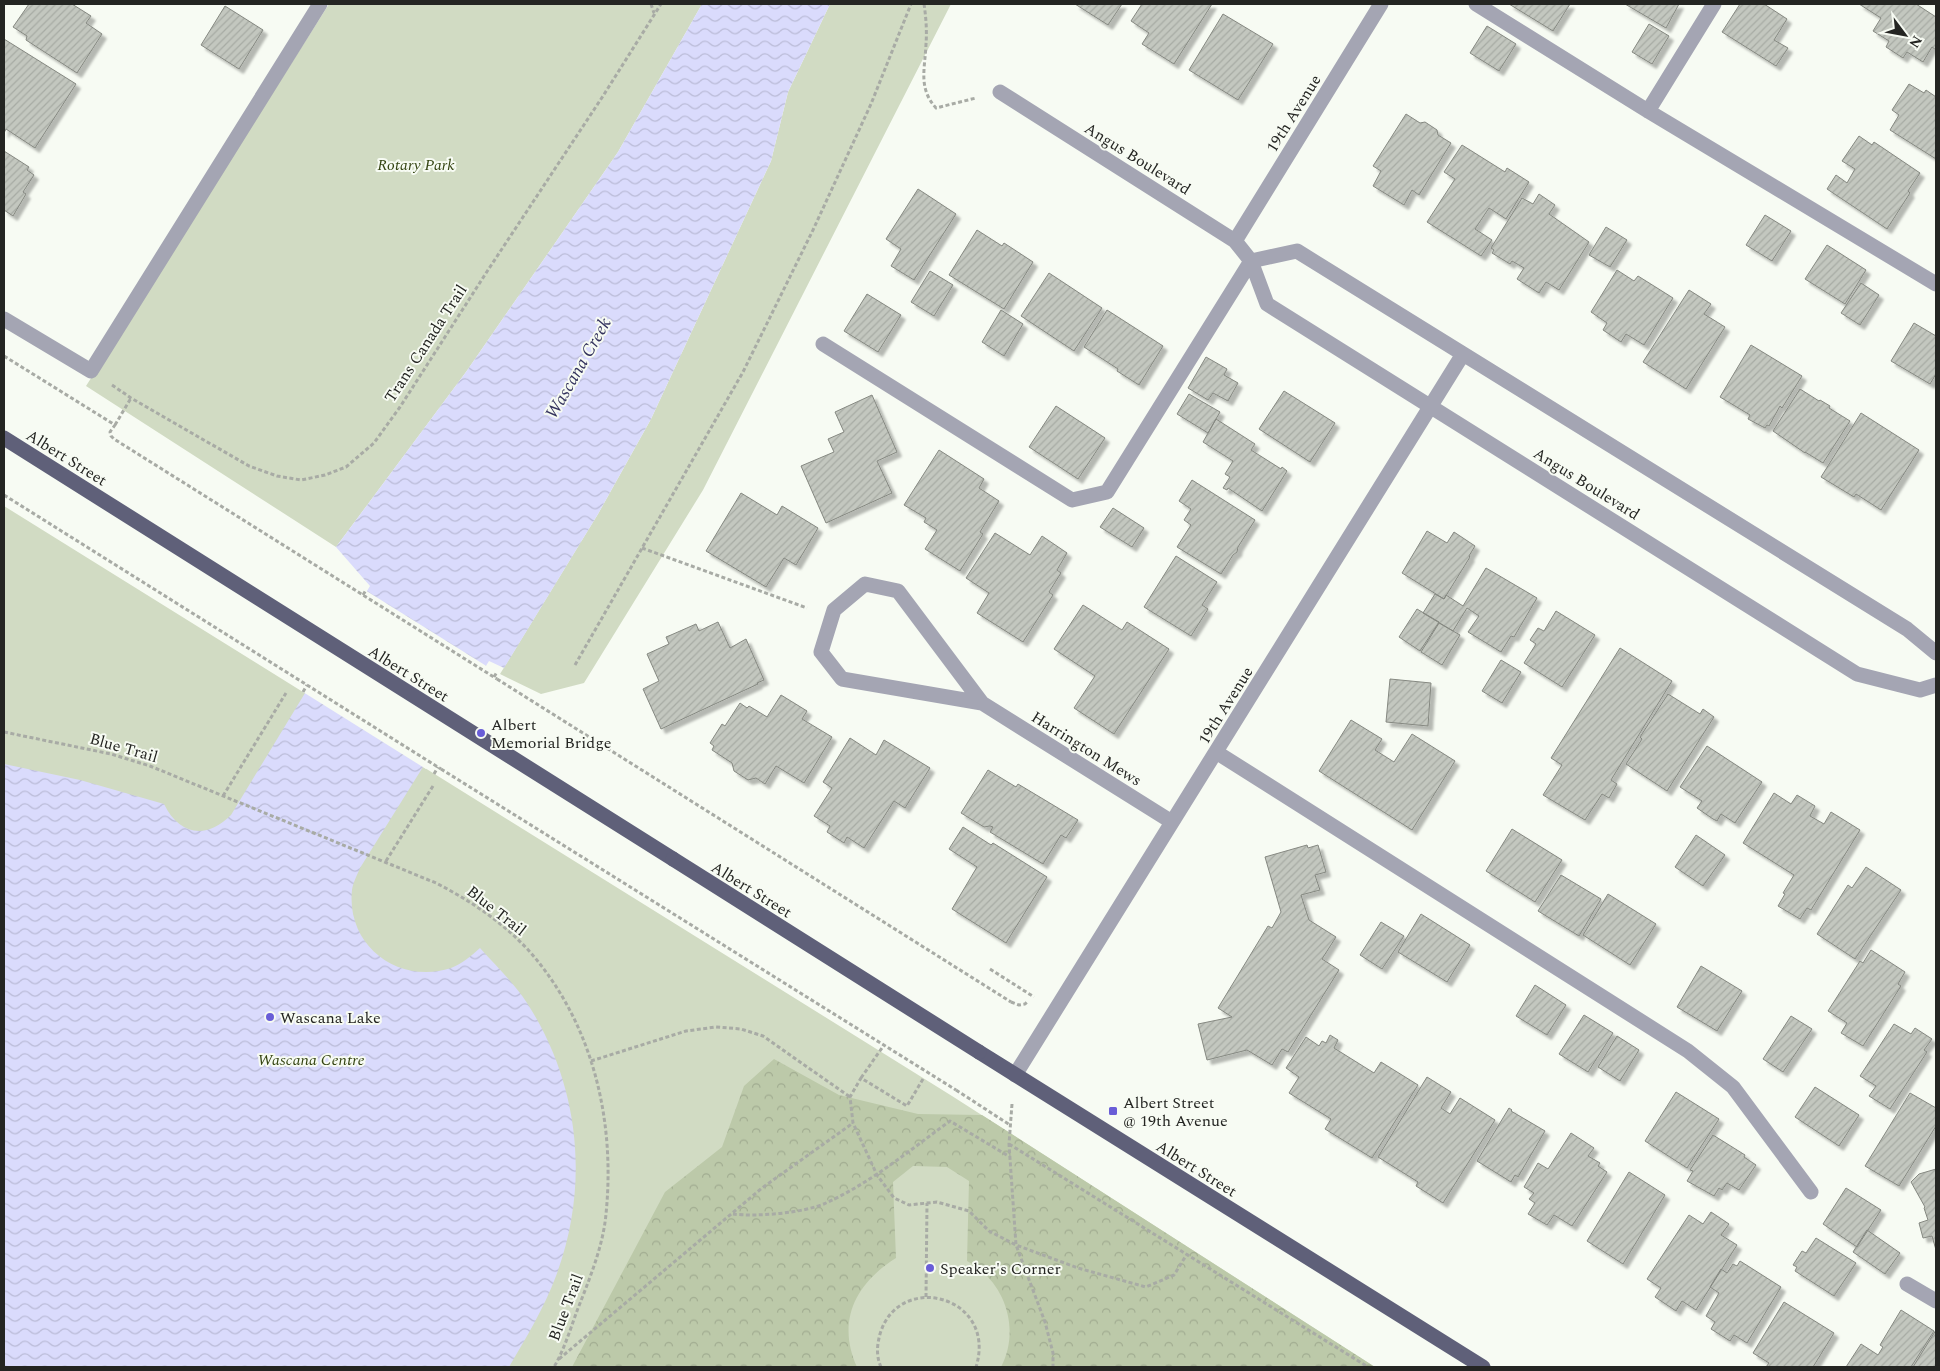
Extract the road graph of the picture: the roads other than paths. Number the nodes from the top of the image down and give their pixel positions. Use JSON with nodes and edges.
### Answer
{"nodes":[{"id":1,"x":320,"y":4,"type":"edge"},
{"id":2,"x":1381,"y":4,"type":"edge"},
{"id":3,"x":1476,"y":4,"type":"edge"},
{"id":4,"x":1714,"y":4,"type":"edge"},
{"id":5,"x":1000,"y":92,"type":"road end"},
{"id":6,"x":1648,"y":111,"type":"junction"},
{"id":7,"x":1235,"y":241,"type":"junction"},
{"id":8,"x":1251,"y":260,"type":"junction"},
{"id":9,"x":1936,"y":284,"type":"edge"},
{"id":10,"x":4,"y":318,"type":"edge"},
{"id":11,"x":823,"y":344,"type":"dead end"},
{"id":12,"x":1463,"y":354,"type":"junction"},
{"id":13,"x":1431,"y":407,"type":"junction"},
{"id":14,"x":4,"y":438,"type":"edge"},
{"id":15,"x":1936,"y":653,"type":"edge"},
{"id":16,"x":1936,"y":685,"type":"edge"},
{"id":17,"x":982,"y":702,"type":"junction"},
{"id":18,"x":1216,"y":752,"type":"junction"},
{"id":19,"x":1172,"y":822,"type":"junction"},
{"id":20,"x":1015,"y":1075,"type":"junction"},
{"id":21,"x":1812,"y":1192,"type":"dead end"},
{"id":22,"x":1907,"y":1284,"type":"dead end"},
{"id":23,"x":1936,"y":1301,"type":"edge"},
{"id":24,"x":1483,"y":1367,"type":"edge"}],
"edges":[{"from":1,"to":10,"type":"street"},
{"from":2,"to":7,"type":"street","name":"19th Avenue"},
{"from":3,"to":6,"type":"street"},
{"from":4,"to":6,"type":"street"},
{"from":5,"to":7,"type":"street","name":"Angus Boulevard"},
{"from":6,"to":9,"type":"street"},
{"from":7,"to":8,"type":"street","name":"Angus Boulevard"},
{"from":8,"to":11,"type":"street"},
{"from":8,"to":12,"type":"street"},
{"from":8,"to":13,"type":"street","name":"Angus Boulevard"},
{"from":12,"to":13,"type":"street","name":"19th Avenue"},
{"from":12,"to":15,"type":"street"},
{"from":13,"to":16,"type":"street","name":"Angus Boulevard"},
{"from":13,"to":18,"type":"street","name":"19th Avenue"},
{"from":14,"to":20,"type":"main road","name":"Albert Street","bridge":true},
{"from":17,"to":17,"type":"street","name":"Harrington Mews"},
{"from":17,"to":19,"type":"street","name":"Harrington Mews"},
{"from":18,"to":19,"type":"street","name":"19th Avenue"},
{"from":18,"to":21,"type":"street"},
{"from":19,"to":20,"type":"street","name":"19th Avenue"},
{"from":20,"to":24,"type":"main road","name":"Albert Street"},
{"from":22,"to":23,"type":"street"}]}
